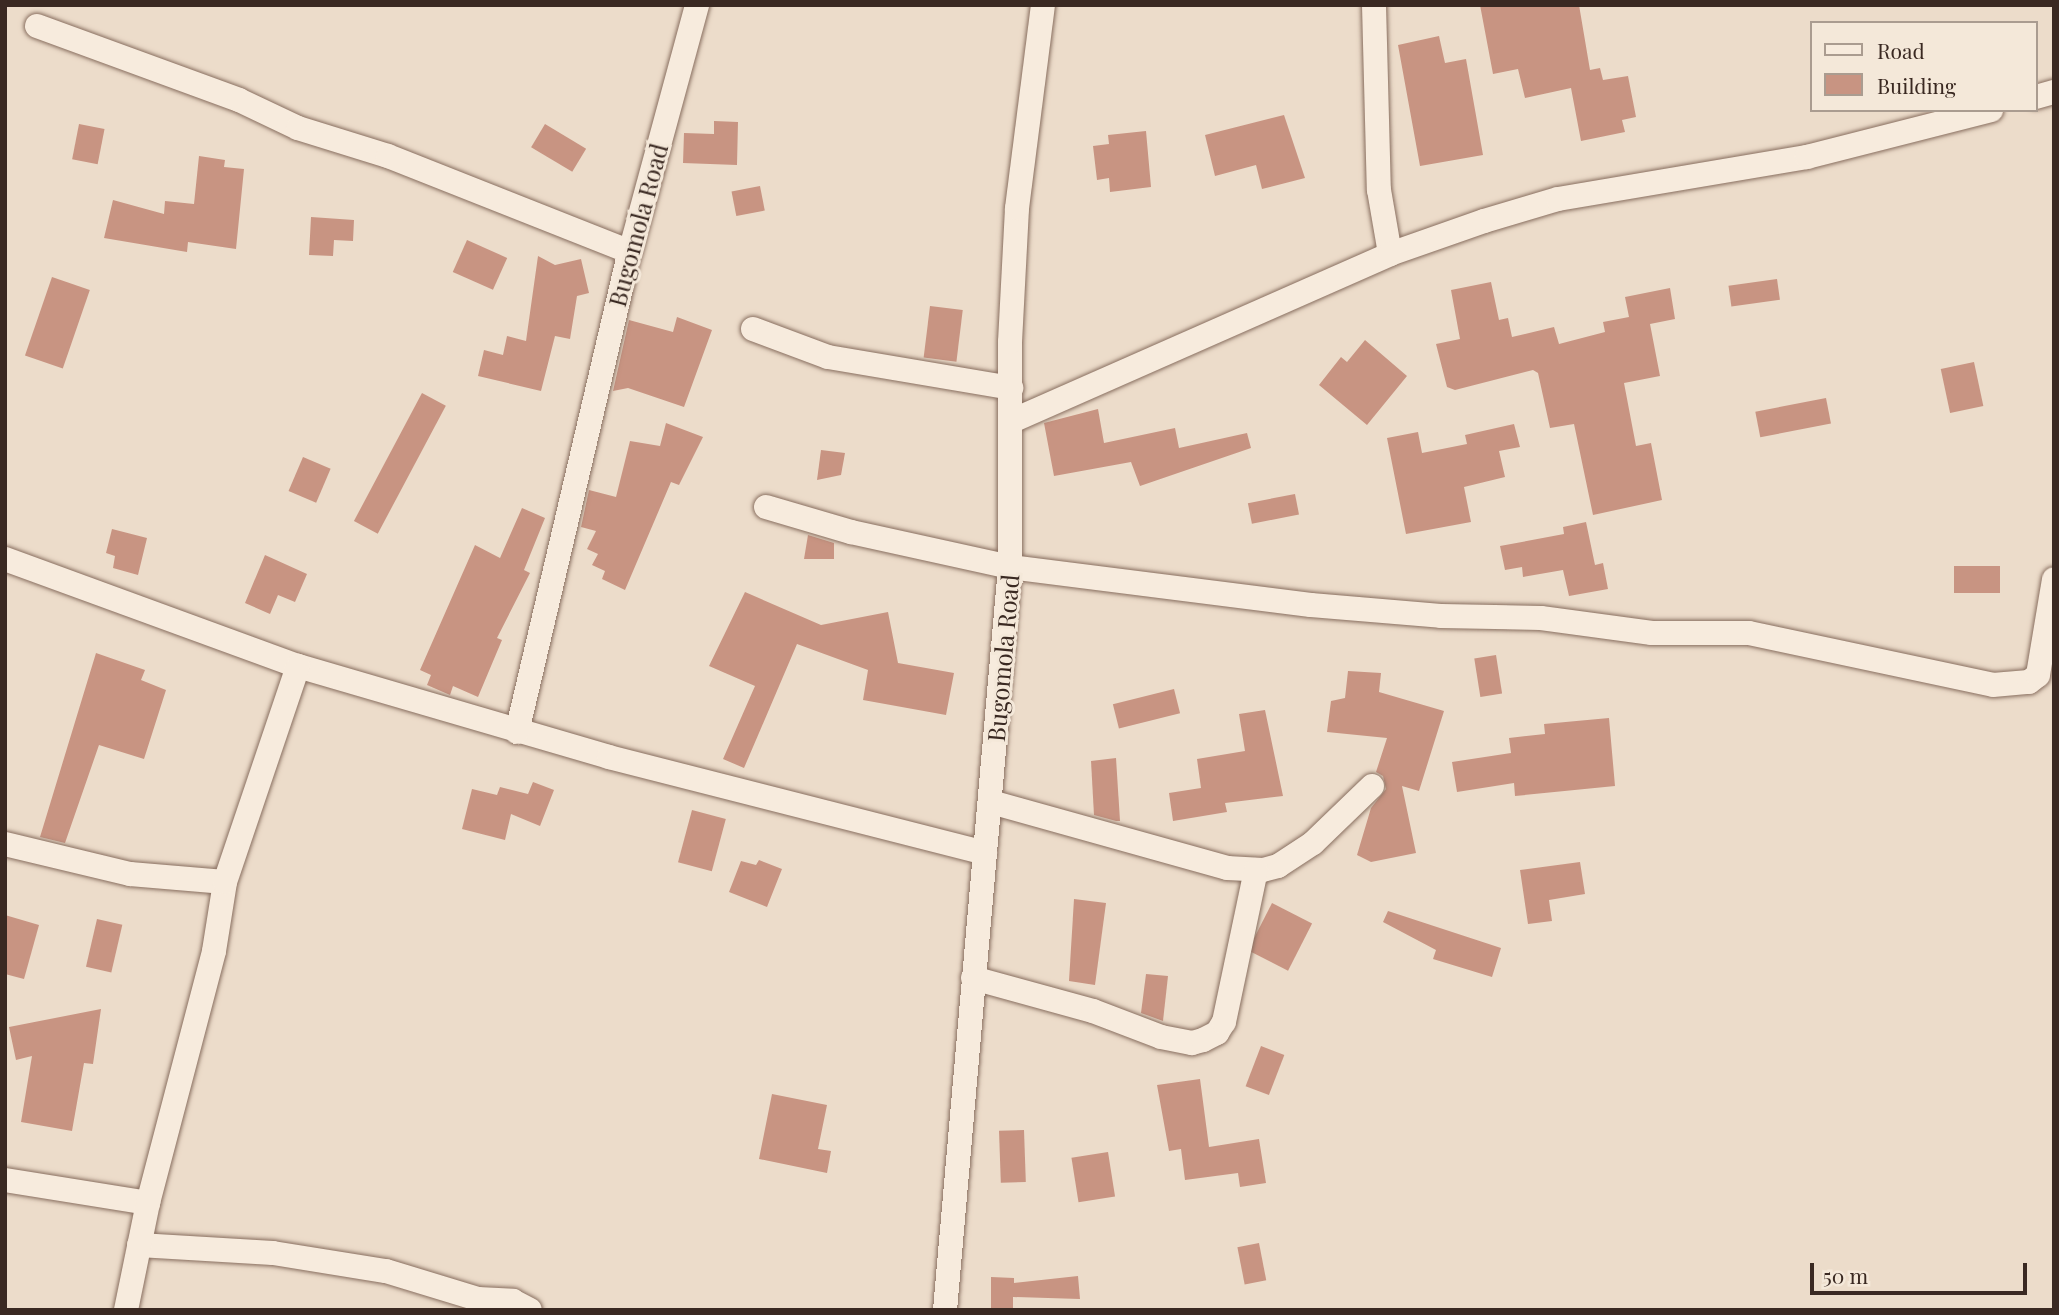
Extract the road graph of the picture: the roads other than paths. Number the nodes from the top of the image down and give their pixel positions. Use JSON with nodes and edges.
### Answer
{"nodes":[{"id":1,"x":697,"y":5,"type":"edge"},
{"id":2,"x":1044,"y":5,"type":"edge"},
{"id":3,"x":1374,"y":5,"type":"edge"},
{"id":4,"x":37,"y":26,"type":"dead end"},
{"id":5,"x":1983,"y":112,"type":"edge"},
{"id":6,"x":630,"y":252,"type":"junction"},
{"id":7,"x":1390,"y":254,"type":"junction"},
{"id":8,"x":752,"y":329,"type":"dead end"},
{"id":9,"x":1011,"y":388,"type":"junction"},
{"id":10,"x":1012,"y":421,"type":"junction"},
{"id":11,"x":766,"y":507,"type":"dead end"},
{"id":12,"x":5,"y":559,"type":"edge"},
{"id":13,"x":1010,"y":567,"type":"junction"},
{"id":14,"x":2054,"y":579,"type":"edge"},
{"id":15,"x":298,"y":666,"type":"junction"},
{"id":16,"x":517,"y":732,"type":"junction"},
{"id":17,"x":1373,"y":786,"type":"dead end"},
{"id":18,"x":991,"y":802,"type":"junction"},
{"id":19,"x":5,"y":844,"type":"edge"},
{"id":20,"x":985,"y":853,"type":"junction"},
{"id":21,"x":1256,"y":870,"type":"junction"},
{"id":22,"x":225,"y":883,"type":"junction"},
{"id":23,"x":973,"y":978,"type":"junction"},
{"id":24,"x":5,"y":1180,"type":"edge"},
{"id":25,"x":148,"y":1203,"type":"junction"},
{"id":26,"x":139,"y":1245,"type":"junction"},
{"id":27,"x":126,"y":1310,"type":"edge"},
{"id":28,"x":530,"y":1310,"type":"edge"},
{"id":29,"x":945,"y":1310,"type":"edge"}],
"edges":[{"from":1,"to":6,"type":"street","name":"Bugomola Road"},
{"from":2,"to":9,"type":"street","name":"Bugomola Road"},
{"from":3,"to":7,"type":"street"},
{"from":4,"to":6,"type":"street"},
{"from":5,"to":7,"type":"street"},
{"from":6,"to":16,"type":"street","name":"Bugomola Road"},
{"from":7,"to":10,"type":"street"},
{"from":8,"to":9,"type":"street"},
{"from":9,"to":10,"type":"street","name":"Bugomola Road"},
{"from":10,"to":13,"type":"street","name":"Bugomola Road"},
{"from":11,"to":13,"type":"street"},
{"from":12,"to":15,"type":"street"},
{"from":13,"to":14,"type":"street"},
{"from":13,"to":18,"type":"street","name":"Bugomola Road"},
{"from":15,"to":16,"type":"street"},
{"from":15,"to":22,"type":"street"},
{"from":16,"to":20,"type":"street"},
{"from":17,"to":21,"type":"street"},
{"from":18,"to":20,"type":"street","name":"Bugomola Road"},
{"from":18,"to":21,"type":"street"},
{"from":19,"to":22,"type":"street"},
{"from":20,"to":23,"type":"street","name":"Bugomola Road"},
{"from":21,"to":23,"type":"street"},
{"from":22,"to":25,"type":"street"},
{"from":23,"to":29,"type":"street","name":"Bugomola Road"},
{"from":24,"to":25,"type":"street"},
{"from":25,"to":26,"type":"street"},
{"from":26,"to":27,"type":"street"},
{"from":26,"to":28,"type":"street"}]}
